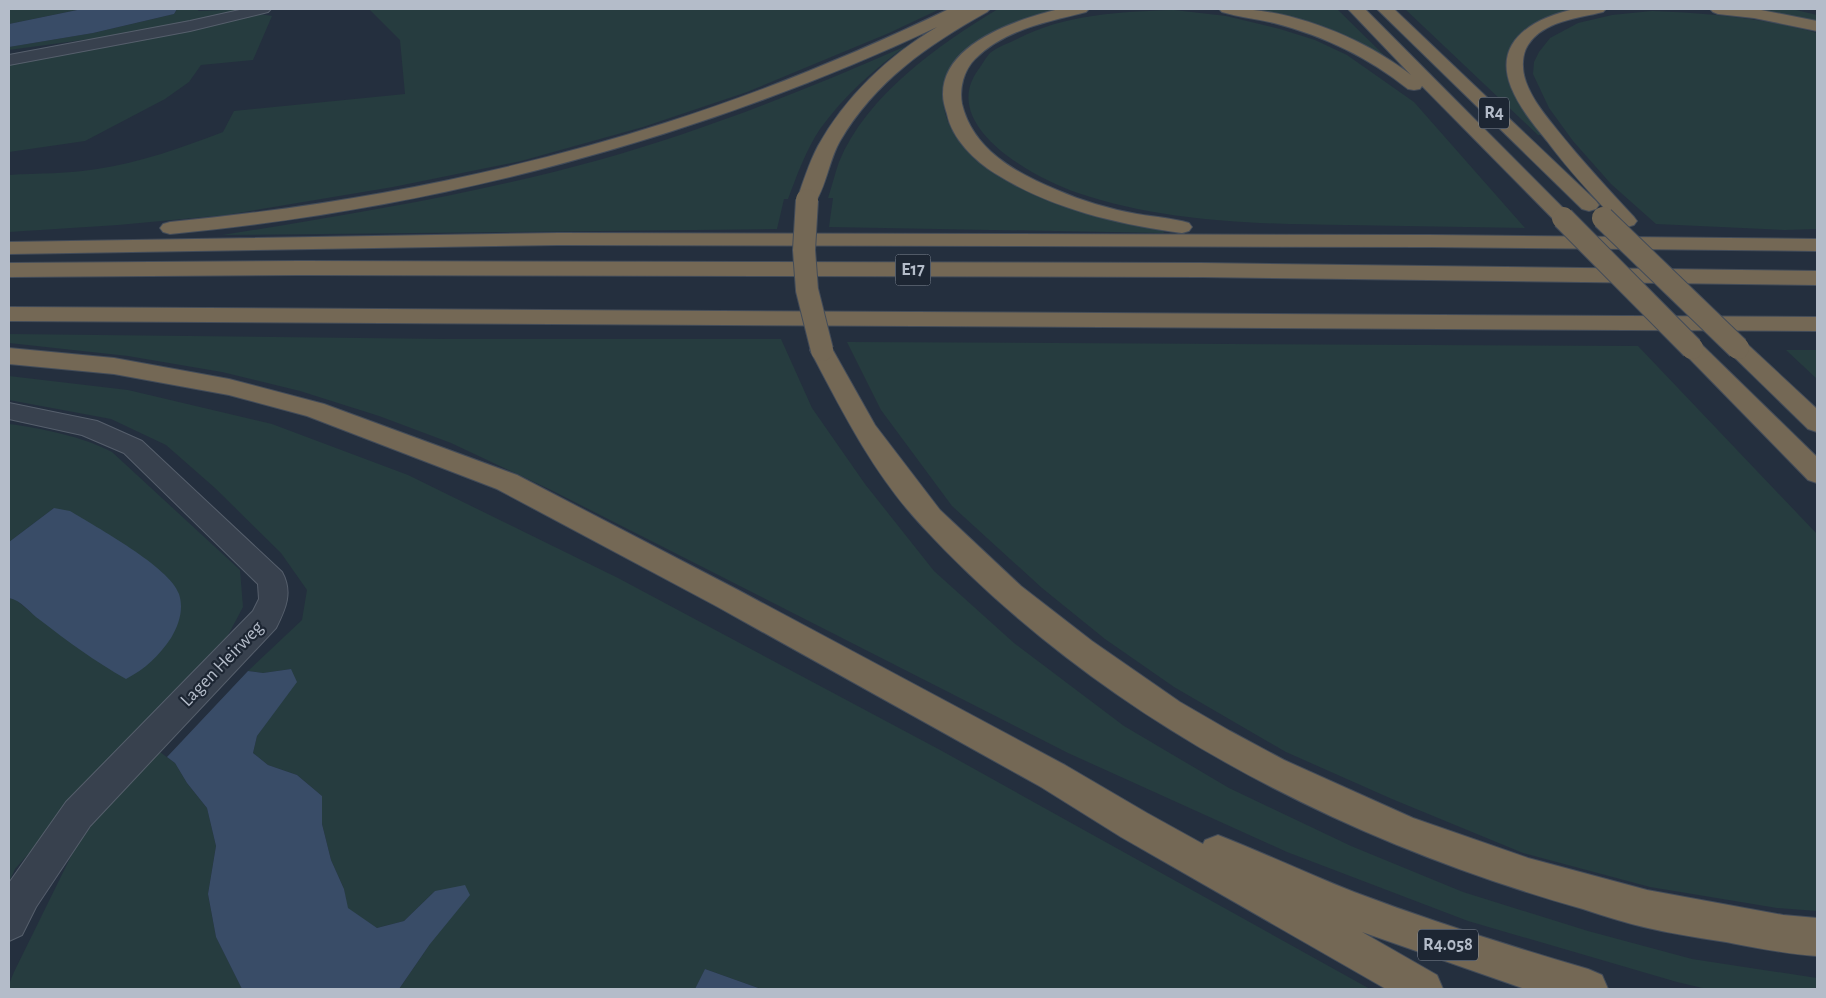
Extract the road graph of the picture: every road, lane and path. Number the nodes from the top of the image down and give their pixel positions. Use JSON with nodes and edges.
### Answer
{"nodes":[{"id":1,"x":263,"y":9,"type":"edge"},
{"id":2,"x":962,"y":9,"type":"edge"},
{"id":3,"x":982,"y":9,"type":"edge"},
{"id":4,"x":1081,"y":9,"type":"edge"},
{"id":5,"x":1227,"y":9,"type":"edge"},
{"id":6,"x":1356,"y":9,"type":"edge"},
{"id":7,"x":1386,"y":9,"type":"edge"},
{"id":8,"x":1598,"y":9,"type":"edge"},
{"id":9,"x":1718,"y":9,"type":"edge"},
{"id":10,"x":1809,"y":9,"type":"edge"},
{"id":11,"x":1817,"y":11,"type":"edge"},
{"id":12,"x":1817,"y":26,"type":"edge"},
{"id":13,"x":109,"y":41,"type":"junction"},
{"id":14,"x":9,"y":51,"type":"edge"},
{"id":15,"x":9,"y":60,"type":"edge"},
{"id":16,"x":1480,"y":133,"type":"junction"},
{"id":17,"x":9,"y":240,"type":"edge"},
{"id":18,"x":1431,"y":240,"type":"junction"},
{"id":19,"x":1817,"y":240,"type":"edge"},
{"id":20,"x":1786,"y":245,"type":"junction"},
{"id":21,"x":1817,"y":245,"type":"edge"},
{"id":22,"x":9,"y":248,"type":"edge"},
{"id":23,"x":1657,"y":269,"type":"junction"},
{"id":24,"x":9,"y":270,"type":"edge"},
{"id":25,"x":1817,"y":278,"type":"edge"},
{"id":26,"x":9,"y":314,"type":"edge"},
{"id":27,"x":1817,"y":324,"type":"edge"},
{"id":28,"x":9,"y":356,"type":"edge"},
{"id":29,"x":9,"y":411,"type":"edge"},
{"id":30,"x":1817,"y":424,"type":"edge"},
{"id":31,"x":1817,"y":474,"type":"edge"},
{"id":32,"x":1053,"y":776,"type":"junction"},
{"id":33,"x":9,"y":922,"type":"edge"},
{"id":34,"x":1817,"y":937,"type":"edge"},
{"id":35,"x":1423,"y":989,"type":"edge"},
{"id":36,"x":1588,"y":989,"type":"edge"}],
"edges":[{"from":1,"to":13,"type":"street"},
{"from":2,"to":17,"type":"highway"},
{"from":3,"to":34,"type":"highway","bridge":true},
{"from":4,"to":18,"type":"highway"},
{"from":5,"to":16,"type":"highway"},
{"from":6,"to":16,"type":"highway","number":"R4"},
{"from":7,"to":23,"type":"highway","number":"R4","bridge":true},
{"from":8,"to":23,"type":"highway"},
{"from":9,"to":12,"type":"highway"},
{"from":10,"to":11,"type":"highway"},
{"from":13,"to":14,"type":"street"},
{"from":13,"to":15,"type":"street"},
{"from":16,"to":31,"type":"highway","number":"R4","bridge":true},
{"from":18,"to":20,"type":"highway"},
{"from":18,"to":22,"type":"highway"},
{"from":19,"to":20,"type":"highway"},
{"from":20,"to":21,"type":"highway"},
{"from":23,"to":30,"type":"highway","number":"R4","bridge":true},
{"from":24,"to":25,"type":"highway","number":"E17"},
{"from":26,"to":27,"type":"highway"},
{"from":28,"to":32,"type":"highway"},
{"from":29,"to":33,"type":"street","name":"Lagen Heirweg"},
{"from":32,"to":35,"type":"highway"},
{"from":32,"to":36,"type":"highway","number":"R4.058"}]}
